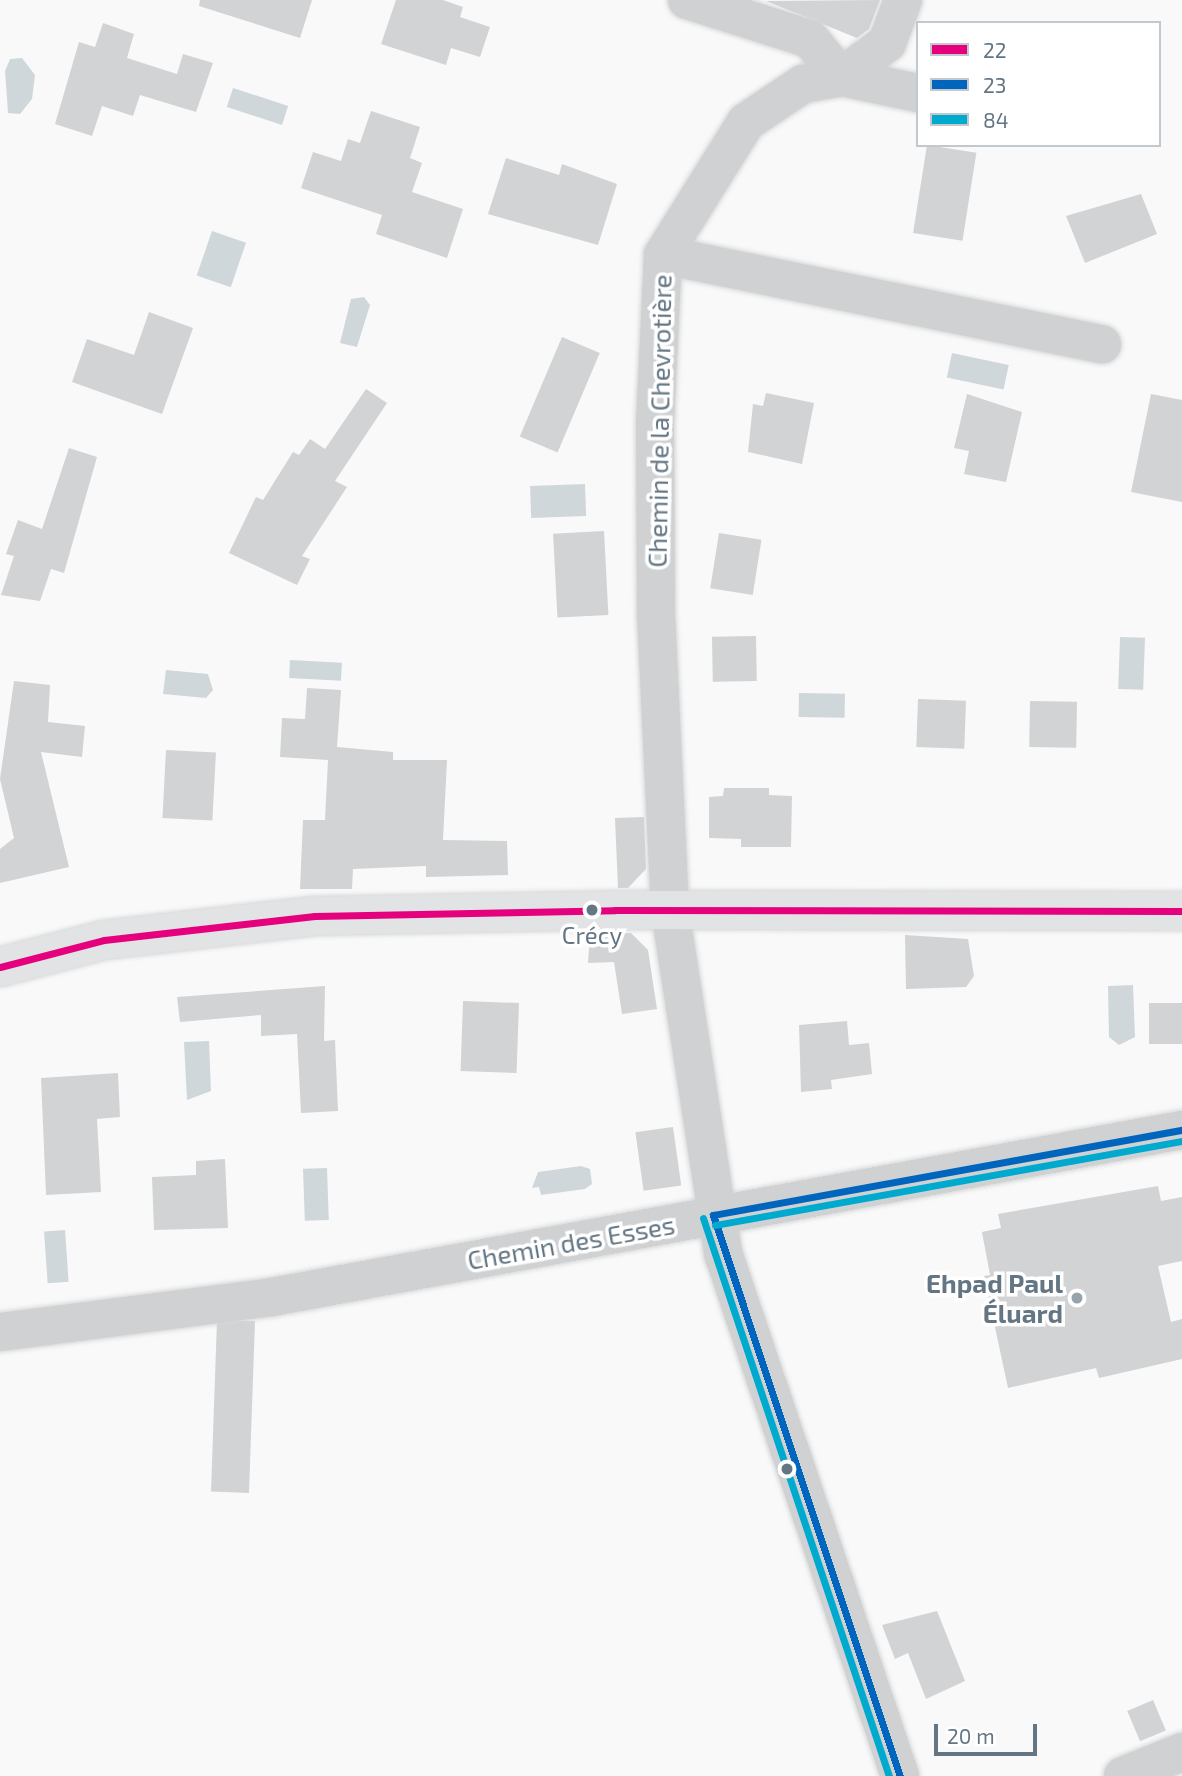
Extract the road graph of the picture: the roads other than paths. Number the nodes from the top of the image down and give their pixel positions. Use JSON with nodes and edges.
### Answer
{"nodes":[{"id":1,"x":687,"y":0,"type":"edge"},
{"id":2,"x":903,"y":0,"type":"edge"},
{"id":3,"x":841,"y":77,"type":"junction"},
{"id":4,"x":916,"y":93,"type":"edge"},
{"id":5,"x":663,"y":255,"type":"junction"},
{"id":6,"x":1102,"y":344,"type":"dead end"},
{"id":7,"x":670,"y":911,"type":"junction"},
{"id":8,"x":1182,"y":911,"type":"edge"},
{"id":9,"x":0,"y":967,"type":"edge"},
{"id":10,"x":1182,"y":1130,"type":"edge"},
{"id":11,"x":713,"y":1215,"type":"junction"},
{"id":12,"x":0,"y":1332,"type":"edge"},
{"id":13,"x":1182,"y":1752,"type":"edge"},
{"id":14,"x":900,"y":1776,"type":"edge"},
{"id":15,"x":1123,"y":1776,"type":"edge"}],
"edges":[{"from":1,"to":3,"type":"street"},
{"from":2,"to":3,"type":"street","name":"Chemin de la Chevrotière"},
{"from":3,"to":4,"type":"street"},
{"from":3,"to":5,"type":"street","name":"Chemin de la Chevrotière"},
{"from":5,"to":6,"type":"street"},
{"from":5,"to":7,"type":"street","name":"Chemin de la Chevrotière"},
{"from":7,"to":8,"type":"main road"},
{"from":7,"to":9,"type":"main road"},
{"from":7,"to":11,"type":"street","name":"Chemin de la Chevrotière"},
{"from":10,"to":11,"type":"street","name":"Chemin des Esses"},
{"from":11,"to":12,"type":"street","name":"Chemin des Esses"},
{"from":11,"to":14,"type":"street","name":"Chemin de la Chevrotière"},
{"from":13,"to":15,"type":"street"}]}
